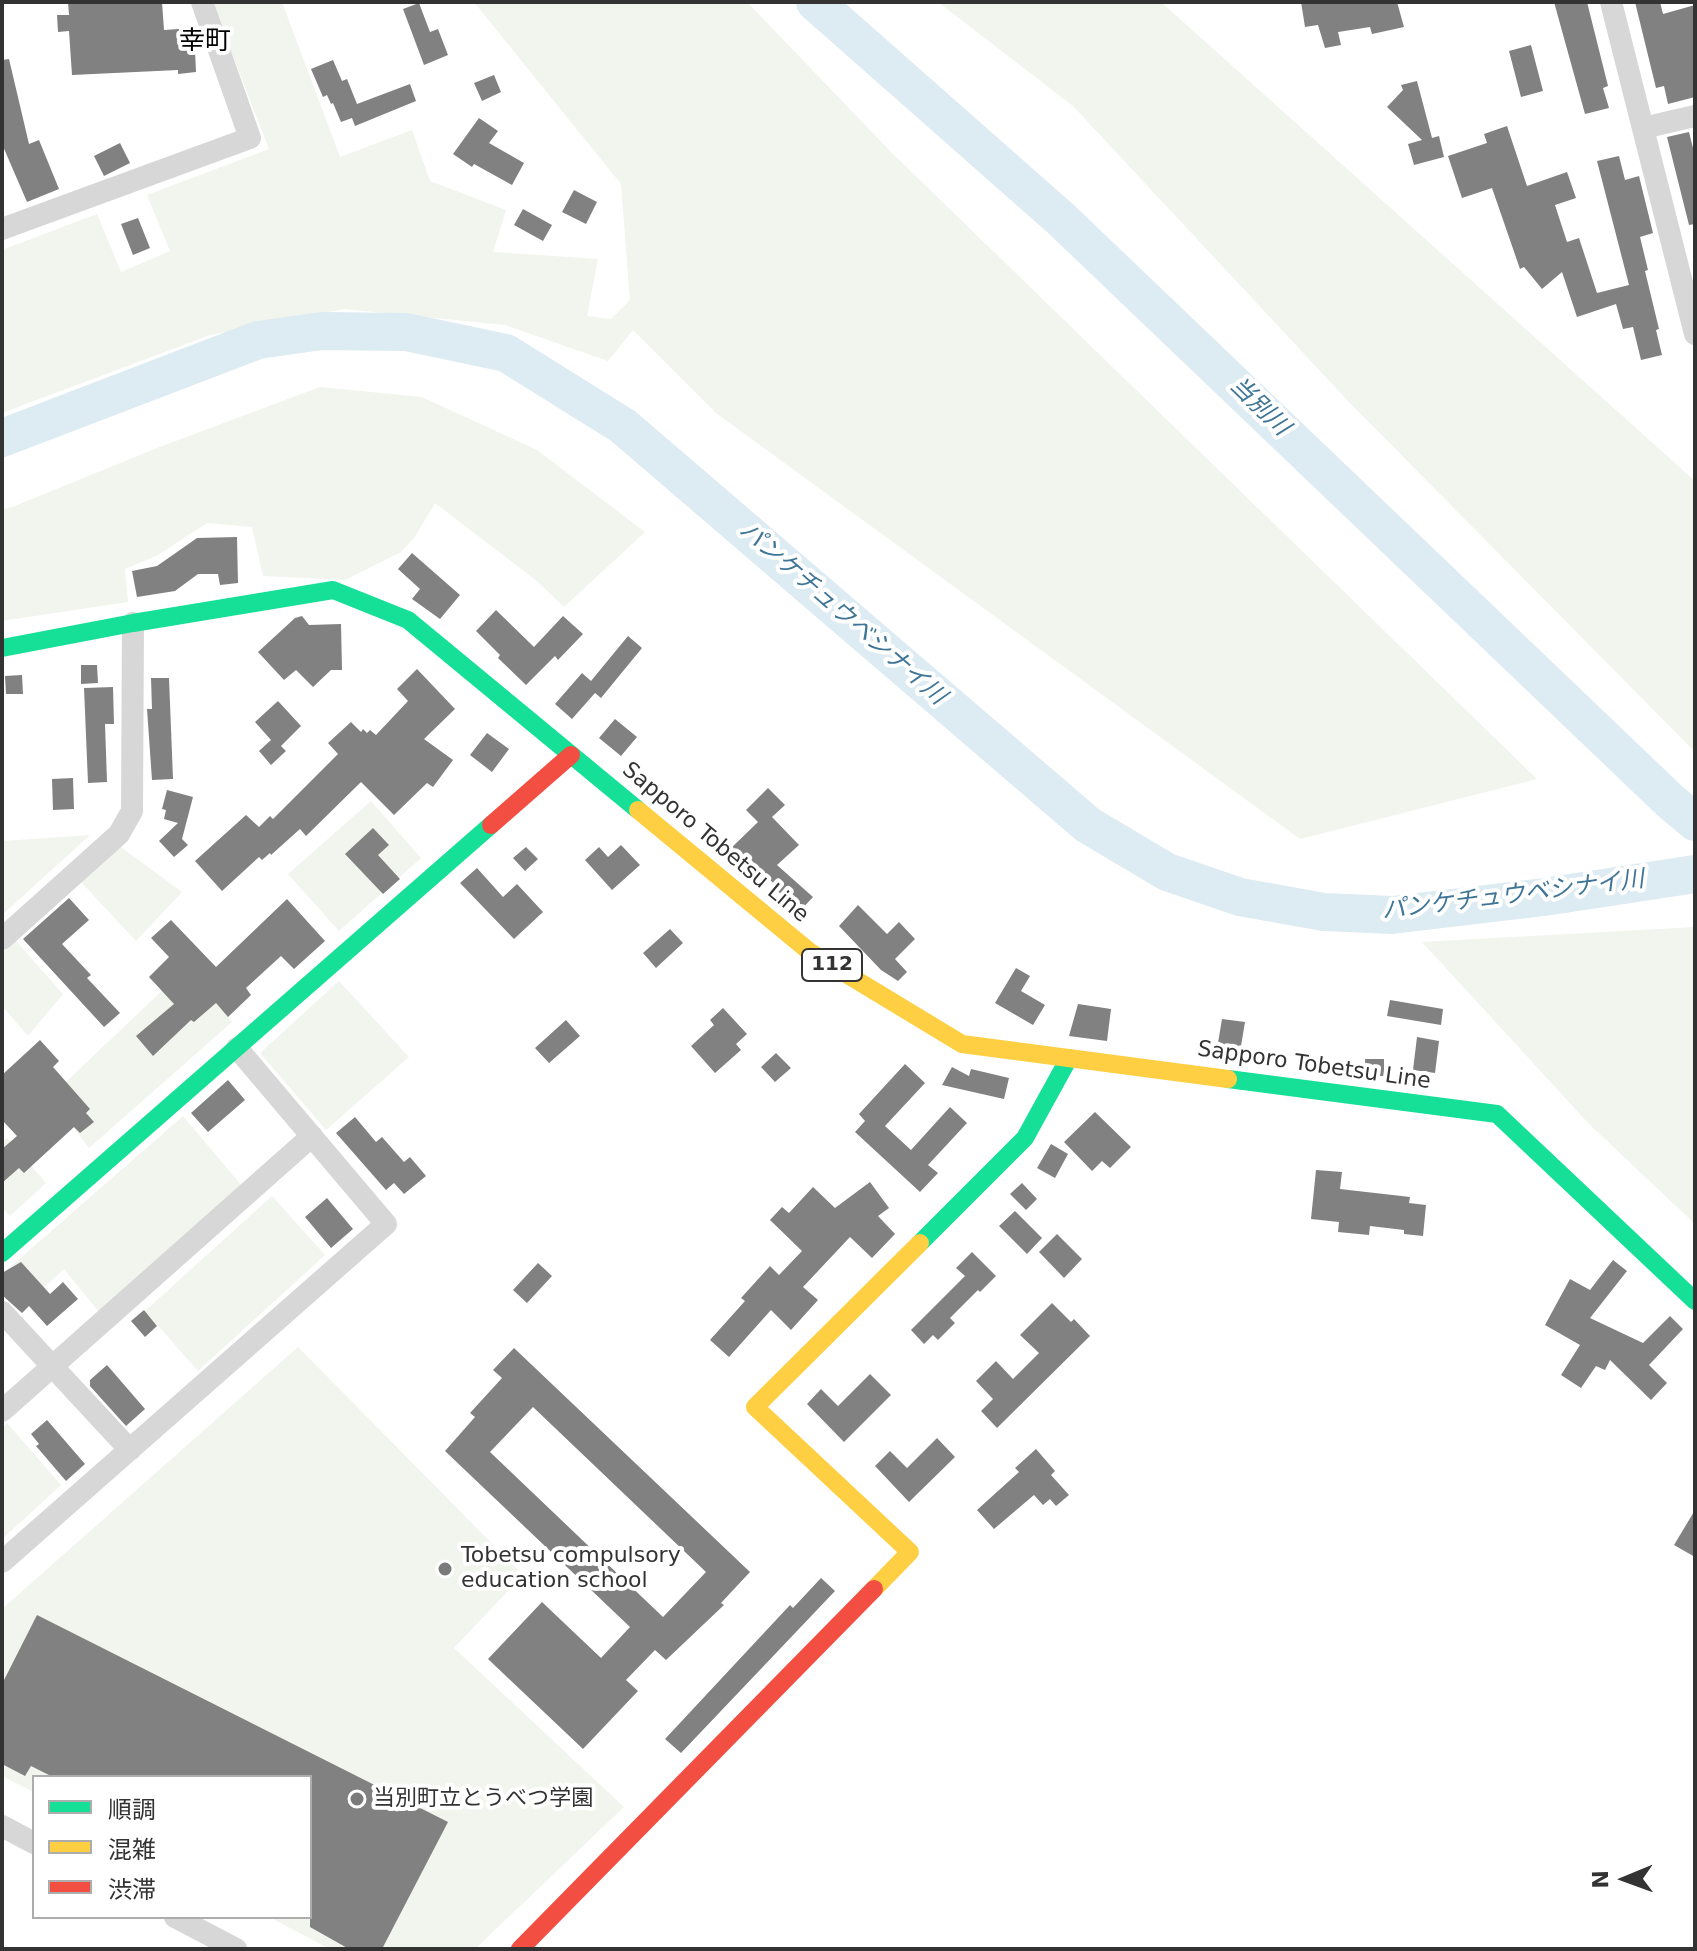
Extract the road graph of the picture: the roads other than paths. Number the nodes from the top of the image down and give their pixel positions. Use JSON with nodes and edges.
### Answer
{"nodes":[{"id":1,"x":202,"y":2,"type":"edge"},
{"id":2,"x":1611,"y":2,"type":"edge"},
{"id":3,"x":1695,"y":116,"type":"edge"},
{"id":4,"x":1643,"y":128,"type":"junction"},
{"id":5,"x":2,"y":229,"type":"edge"},
{"id":6,"x":1695,"y":334,"type":"edge"},
{"id":7,"x":133,"y":623,"type":"junction"},
{"id":8,"x":2,"y":648,"type":"edge"},
{"id":9,"x":571,"y":755,"type":"junction"},
{"id":10,"x":2,"y":939,"type":"edge"},
{"id":11,"x":237,"y":1048,"type":"junction"},
{"id":12,"x":1069,"y":1058,"type":"junction"},
{"id":13,"x":312,"y":1136,"type":"junction"},
{"id":14,"x":2,"y":1253,"type":"edge"},
{"id":15,"x":1695,"y":1301,"type":"edge"},
{"id":16,"x":2,"y":1312,"type":"edge"},
{"id":17,"x":51,"y":1368,"type":"junction"},
{"id":18,"x":2,"y":1411,"type":"edge"},
{"id":19,"x":130,"y":1450,"type":"junction"},
{"id":20,"x":2,"y":1562,"type":"edge"},
{"id":21,"x":2,"y":1826,"type":"edge"},
{"id":22,"x":32,"y":1842,"type":"edge"},
{"id":23,"x":179,"y":1919,"type":"edge"},
{"id":24,"x":236,"y":1949,"type":"edge"},
{"id":25,"x":520,"y":1949,"type":"edge"}],
"edges":[{"from":1,"to":5,"type":"street"},
{"from":2,"to":4,"type":"street"},
{"from":3,"to":4,"type":"street"},
{"from":4,"to":6,"type":"street"},
{"from":7,"to":8,"type":"street","name":"Sapporo Tobetsu Line","number":"112"},
{"from":7,"to":9,"type":"street","name":"Sapporo Tobetsu Line","number":"112"},
{"from":7,"to":10,"type":"street"},
{"from":9,"to":11,"type":"street"},
{"from":9,"to":12,"type":"street","name":"Sapporo Tobetsu Line","number":"112"},
{"from":11,"to":13,"type":"street"},
{"from":11,"to":14,"type":"street"},
{"from":12,"to":15,"type":"street","name":"Sapporo Tobetsu Line","number":"112"},
{"from":12,"to":25,"type":"street"},
{"from":13,"to":17,"type":"street"},
{"from":13,"to":19,"type":"street"},
{"from":16,"to":17,"type":"street"},
{"from":17,"to":18,"type":"street"},
{"from":17,"to":19,"type":"street"},
{"from":19,"to":20,"type":"street"},
{"from":21,"to":22,"type":"street"},
{"from":23,"to":24,"type":"street"}]}
